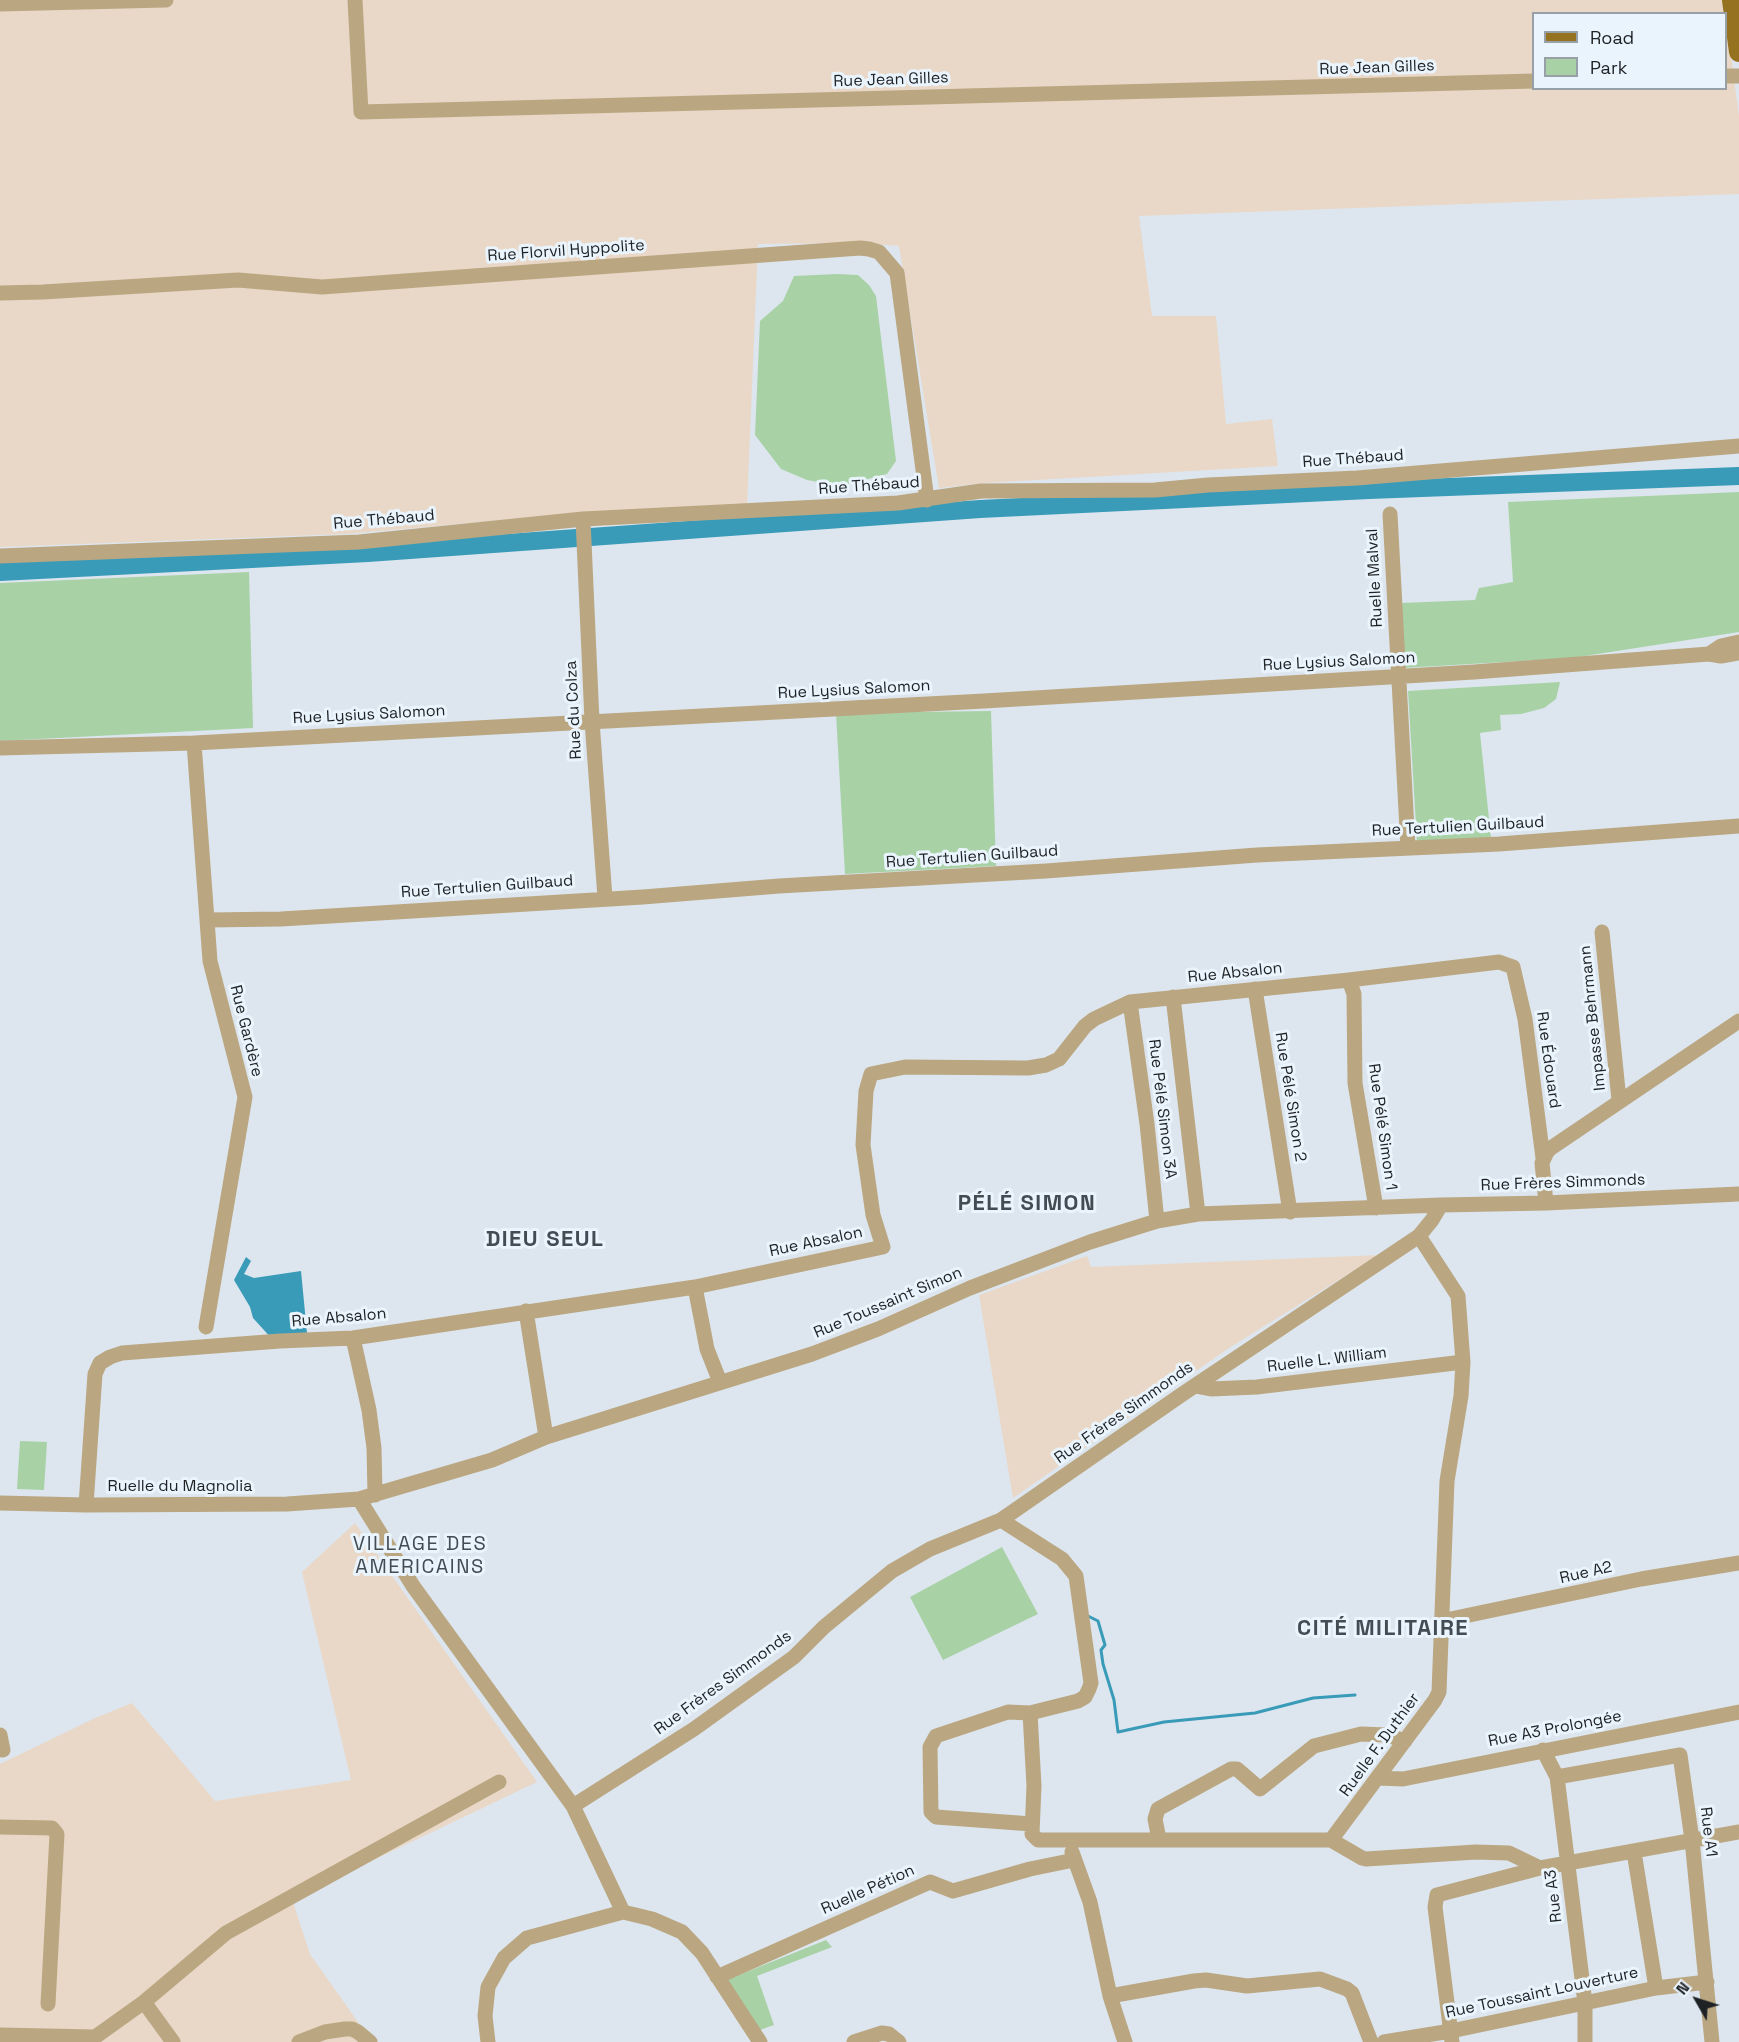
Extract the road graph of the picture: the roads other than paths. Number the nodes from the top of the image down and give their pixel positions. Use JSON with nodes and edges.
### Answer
{"nodes":[{"id":1,"x":166,"y":0,"type":"edge"},
{"id":2,"x":355,"y":0,"type":"edge"},
{"id":3,"x":1732,"y":0,"type":"edge"},
{"id":4,"x":0,"y":4,"type":"edge"},
{"id":5,"x":1739,"y":52,"type":"edge"},
{"id":6,"x":1532,"y":81,"type":"edge"},
{"id":7,"x":0,"y":293,"type":"edge"},
{"id":8,"x":1739,"y":446,"type":"edge"},
{"id":9,"x":927,"y":500,"type":"junction"},
{"id":10,"x":1390,"y":514,"type":"dead end"},
{"id":11,"x":583,"y":522,"type":"junction"},
{"id":12,"x":0,"y":556,"type":"edge"},
{"id":13,"x":1739,"y":642,"type":"edge"},
{"id":14,"x":1739,"y":653,"type":"edge"},
{"id":15,"x":1709,"y":654,"type":"junction"},
{"id":16,"x":1398,"y":676,"type":"junction"},
{"id":17,"x":592,"y":721,"type":"junction"},
{"id":18,"x":194,"y":742,"type":"junction"},
{"id":19,"x":0,"y":748,"type":"edge"},
{"id":20,"x":1739,"y":826,"type":"edge"},
{"id":21,"x":1408,"y":848,"type":"junction"},
{"id":22,"x":605,"y":898,"type":"junction"},
{"id":23,"x":208,"y":920,"type":"junction"},
{"id":24,"x":1602,"y":933,"type":"dead end"},
{"id":25,"x":1513,"y":967,"type":"joint"},
{"id":26,"x":1350,"y":980,"type":"junction"},
{"id":27,"x":1255,"y":989,"type":"junction"},
{"id":28,"x":1173,"y":997,"type":"junction"},
{"id":29,"x":1130,"y":1002,"type":"junction"},
{"id":30,"x":1739,"y":1021,"type":"edge"},
{"id":31,"x":1619,"y":1100,"type":"junction"},
{"id":32,"x":1543,"y":1158,"type":"junction"},
{"id":33,"x":1739,"y":1194,"type":"edge"},
{"id":34,"x":1546,"y":1203,"type":"junction"},
{"id":35,"x":1441,"y":1206,"type":"junction"},
{"id":36,"x":1376,"y":1209,"type":"junction"},
{"id":37,"x":1290,"y":1212,"type":"junction"},
{"id":38,"x":1198,"y":1214,"type":"junction"},
{"id":39,"x":1157,"y":1221,"type":"junction"},
{"id":40,"x":1419,"y":1236,"type":"junction"},
{"id":41,"x":695,"y":1287,"type":"junction"},
{"id":42,"x":526,"y":1311,"type":"junction"},
{"id":43,"x":206,"y":1327,"type":"dead end"},
{"id":44,"x":353,"y":1338,"type":"junction"},
{"id":45,"x":1463,"y":1362,"type":"junction"},
{"id":46,"x":720,"y":1382,"type":"junction"},
{"id":47,"x":1195,"y":1386,"type":"junction"},
{"id":48,"x":546,"y":1437,"type":"junction"},
{"id":49,"x":375,"y":1495,"type":"junction"},
{"id":50,"x":359,"y":1499,"type":"junction"},
{"id":51,"x":0,"y":1503,"type":"edge"},
{"id":52,"x":86,"y":1505,"type":"junction"},
{"id":53,"x":1001,"y":1520,"type":"junction"},
{"id":54,"x":1739,"y":1563,"type":"edge"},
{"id":55,"x":1441,"y":1621,"type":"junction"},
{"id":56,"x":1739,"y":1712,"type":"edge"},
{"id":57,"x":1030,"y":1713,"type":"junction"},
{"id":58,"x":0,"y":1735,"type":"edge"},
{"id":59,"x":1405,"y":1741,"type":"junction"},
{"id":60,"x":3,"y":1750,"type":"dead end"},
{"id":61,"x":1543,"y":1750,"type":"junction"},
{"id":62,"x":1557,"y":1777,"type":"junction"},
{"id":63,"x":1378,"y":1778,"type":"junction"},
{"id":64,"x":499,"y":1782,"type":"dead end"},
{"id":65,"x":573,"y":1806,"type":"junction"},
{"id":66,"x":1032,"y":1824,"type":"junction"},
{"id":67,"x":0,"y":1827,"type":"edge"},
{"id":68,"x":1739,"y":1832,"type":"edge"},
{"id":69,"x":1070,"y":1839,"type":"junction"},
{"id":70,"x":1159,"y":1839,"type":"junction"},
{"id":71,"x":1331,"y":1840,"type":"junction"},
{"id":72,"x":1692,"y":1840,"type":"junction"},
{"id":73,"x":1634,"y":1852,"type":"junction"},
{"id":74,"x":1074,"y":1860,"type":"junction"},
{"id":75,"x":1567,"y":1862,"type":"junction"},
{"id":76,"x":1540,"y":1868,"type":"junction"},
{"id":77,"x":623,"y":1912,"type":"junction"},
{"id":78,"x":717,"y":1977,"type":"junction"},
{"id":79,"x":1707,"y":1982,"type":"junction"},
{"id":80,"x":1656,"y":1988,"type":"junction"},
{"id":81,"x":1110,"y":1996,"type":"junction"},
{"id":82,"x":144,"y":2002,"type":"junction"},
{"id":83,"x":1585,"y":2003,"type":"junction"},
{"id":84,"x":48,"y":2004,"type":"dead end"},
{"id":85,"x":0,"y":2035,"type":"edge"},
{"id":86,"x":1451,"y":2036,"type":"edge"},
{"id":87,"x":305,"y":2040,"type":"edge"},
{"id":88,"x":1712,"y":2041,"type":"edge"},
{"id":89,"x":173,"y":2042,"type":"edge"},
{"id":90,"x":370,"y":2042,"type":"edge"},
{"id":91,"x":488,"y":2042,"type":"edge"},
{"id":92,"x":760,"y":2042,"type":"edge"},
{"id":93,"x":854,"y":2042,"type":"edge"},
{"id":94,"x":899,"y":2042,"type":"edge"},
{"id":95,"x":1125,"y":2042,"type":"edge"},
{"id":96,"x":1371,"y":2042,"type":"edge"},
{"id":97,"x":1384,"y":2042,"type":"edge"},
{"id":98,"x":1585,"y":2042,"type":"edge"}],
"edges":[{"from":1,"to":4,"type":"street"},
{"from":2,"to":6,"type":"street","name":"Rue Jean Gilles"},
{"from":3,"to":5,"type":"main road"},
{"from":7,"to":9,"type":"street","name":"Rue Florvil Hyppolite"},
{"from":8,"to":9,"type":"street","name":"Rue Thébaud"},
{"from":9,"to":11,"type":"street","name":"Rue Thébaud"},
{"from":10,"to":16,"type":"street","name":"Ruelle Malval"},
{"from":11,"to":12,"type":"street","name":"Rue Thébaud"},
{"from":11,"to":17,"type":"street","name":"Rue du Colza"},
{"from":13,"to":15,"type":"street","name":"Rue Lysius Salomon"},
{"from":14,"to":15,"type":"street","name":"Rue Lysius Salomon"},
{"from":15,"to":16,"type":"street","name":"Rue Lysius Salomon"},
{"from":16,"to":17,"type":"street","name":"Rue Lysius Salomon"},
{"from":16,"to":21,"type":"street","name":"Ruelle Malval"},
{"from":17,"to":18,"type":"street","name":"Rue Lysius Salomon"},
{"from":17,"to":22,"type":"street","name":"Rue du Colza"},
{"from":18,"to":19,"type":"street","name":"Rue Lysius Salomon"},
{"from":18,"to":23,"type":"street","name":"Rue Gardère"},
{"from":20,"to":21,"type":"street","name":"Rue Tertulien Guilbaud"},
{"from":21,"to":22,"type":"street","name":"Rue Tertulien Guilbaud"},
{"from":22,"to":23,"type":"street","name":"Rue Tertulien Guilbaud"},
{"from":23,"to":43,"type":"street","name":"Rue Gardère"},
{"from":24,"to":31,"type":"street","name":"Impasse Behrmann"},
{"from":25,"to":26,"type":"street","name":"Rue Absalon"},
{"from":25,"to":32,"type":"street","name":"Rue Édouard"},
{"from":26,"to":27,"type":"street","name":"Rue Absalon"},
{"from":26,"to":36,"type":"street","name":"Rue Pélé Simon 1"},
{"from":27,"to":28,"type":"street","name":"Rue Absalon"},
{"from":27,"to":37,"type":"street","name":"Rue Pélé Simon 2"},
{"from":28,"to":29,"type":"street","name":"Rue Absalon"},
{"from":28,"to":38,"type":"street"},
{"from":29,"to":39,"type":"street","name":"Rue Pélé Simon 3A"},
{"from":29,"to":41,"type":"street","name":"Rue Absalon"},
{"from":30,"to":31,"type":"street"},
{"from":31,"to":32,"type":"street"},
{"from":32,"to":34,"type":"street","name":"Rue Édouard"},
{"from":33,"to":34,"type":"street","name":"Rue Frères Simmonds"},
{"from":34,"to":35,"type":"street","name":"Rue Frères Simmonds"},
{"from":35,"to":36,"type":"street","name":"Rue Toussaint Simon"},
{"from":35,"to":40,"type":"street","name":"Rue Frères Simmonds"},
{"from":36,"to":37,"type":"street","name":"Rue Toussaint Simon"},
{"from":37,"to":38,"type":"street","name":"Rue Toussaint Simon"},
{"from":38,"to":39,"type":"street","name":"Rue Toussaint Simon"},
{"from":39,"to":46,"type":"street","name":"Rue Toussaint Simon"},
{"from":40,"to":45,"type":"street","name":"Ruelle F. Duthier"},
{"from":40,"to":47,"type":"street","name":"Rue Frères Simmonds"},
{"from":41,"to":42,"type":"street","name":"Rue Absalon"},
{"from":41,"to":46,"type":"street"},
{"from":42,"to":44,"type":"street","name":"Rue Absalon"},
{"from":42,"to":48,"type":"street"},
{"from":44,"to":49,"type":"street"},
{"from":44,"to":52,"type":"street","name":"Rue Absalon"},
{"from":45,"to":47,"type":"street","name":"Ruelle L. William"},
{"from":45,"to":55,"type":"street","name":"Ruelle F. Duthier"},
{"from":46,"to":48,"type":"street","name":"Rue Toussaint Simon"},
{"from":47,"to":53,"type":"street","name":"Rue Frères Simmonds"},
{"from":48,"to":49,"type":"street","name":"Rue Toussaint Simon"},
{"from":49,"to":50,"type":"street","name":"Rue Toussaint Simon"},
{"from":50,"to":52,"type":"street","name":"Ruelle du Magnolia"},
{"from":50,"to":65,"type":"street"},
{"from":51,"to":52,"type":"street","name":"Ruelle du Magnolia"},
{"from":53,"to":57,"type":"street"},
{"from":53,"to":65,"type":"street","name":"Rue Frères Simmonds"},
{"from":54,"to":55,"type":"street","name":"Rue A2"},
{"from":55,"to":59,"type":"street","name":"Ruelle F. Duthier"},
{"from":56,"to":61,"type":"street","name":"Rue A3 Prolongée"},
{"from":57,"to":66,"type":"street"},
{"from":57,"to":66,"type":"street"},
{"from":58,"to":60,"type":"street"},
{"from":59,"to":63,"type":"street","name":"Ruelle F. Duthier"},
{"from":59,"to":70,"type":"street"},
{"from":61,"to":62,"type":"street","name":"Rue A3"},
{"from":61,"to":63,"type":"street","name":"Rue A3 Prolongée"},
{"from":62,"to":72,"type":"street","name":"Rue A1"},
{"from":62,"to":75,"type":"street","name":"Rue A3"},
{"from":63,"to":71,"type":"street","name":"Ruelle F. Duthier"},
{"from":64,"to":82,"type":"street"},
{"from":65,"to":77,"type":"street"},
{"from":66,"to":69,"type":"street"},
{"from":67,"to":84,"type":"street"},
{"from":68,"to":72,"type":"street"},
{"from":69,"to":70,"type":"street"},
{"from":69,"to":74,"type":"street"},
{"from":70,"to":71,"type":"street"},
{"from":71,"to":76,"type":"street"},
{"from":72,"to":73,"type":"street"},
{"from":72,"to":79,"type":"street","name":"Rue A1"},
{"from":73,"to":75,"type":"street"},
{"from":73,"to":80,"type":"street"},
{"from":74,"to":78,"type":"street","name":"Ruelle Pétion"},
{"from":74,"to":81,"type":"street"},
{"from":75,"to":76,"type":"street"},
{"from":75,"to":83,"type":"street","name":"Rue A3"},
{"from":76,"to":86,"type":"street"},
{"from":77,"to":78,"type":"street"},
{"from":77,"to":91,"type":"street"},
{"from":78,"to":92,"type":"street"},
{"from":79,"to":80,"type":"street","name":"Rue Toussaint Louverture"},
{"from":79,"to":88,"type":"street","name":"Rue A1"},
{"from":80,"to":83,"type":"street","name":"Rue Toussaint Louverture"},
{"from":81,"to":95,"type":"street"},
{"from":81,"to":96,"type":"street"},
{"from":82,"to":85,"type":"street"},
{"from":82,"to":89,"type":"street"},
{"from":83,"to":86,"type":"street","name":"Rue Toussaint Louverture"},
{"from":83,"to":98,"type":"street","name":"Rue A3"},
{"from":86,"to":97,"type":"street","name":"Rue Toussaint Louverture"},
{"from":87,"to":90,"type":"street"},
{"from":93,"to":94,"type":"street"}]}
